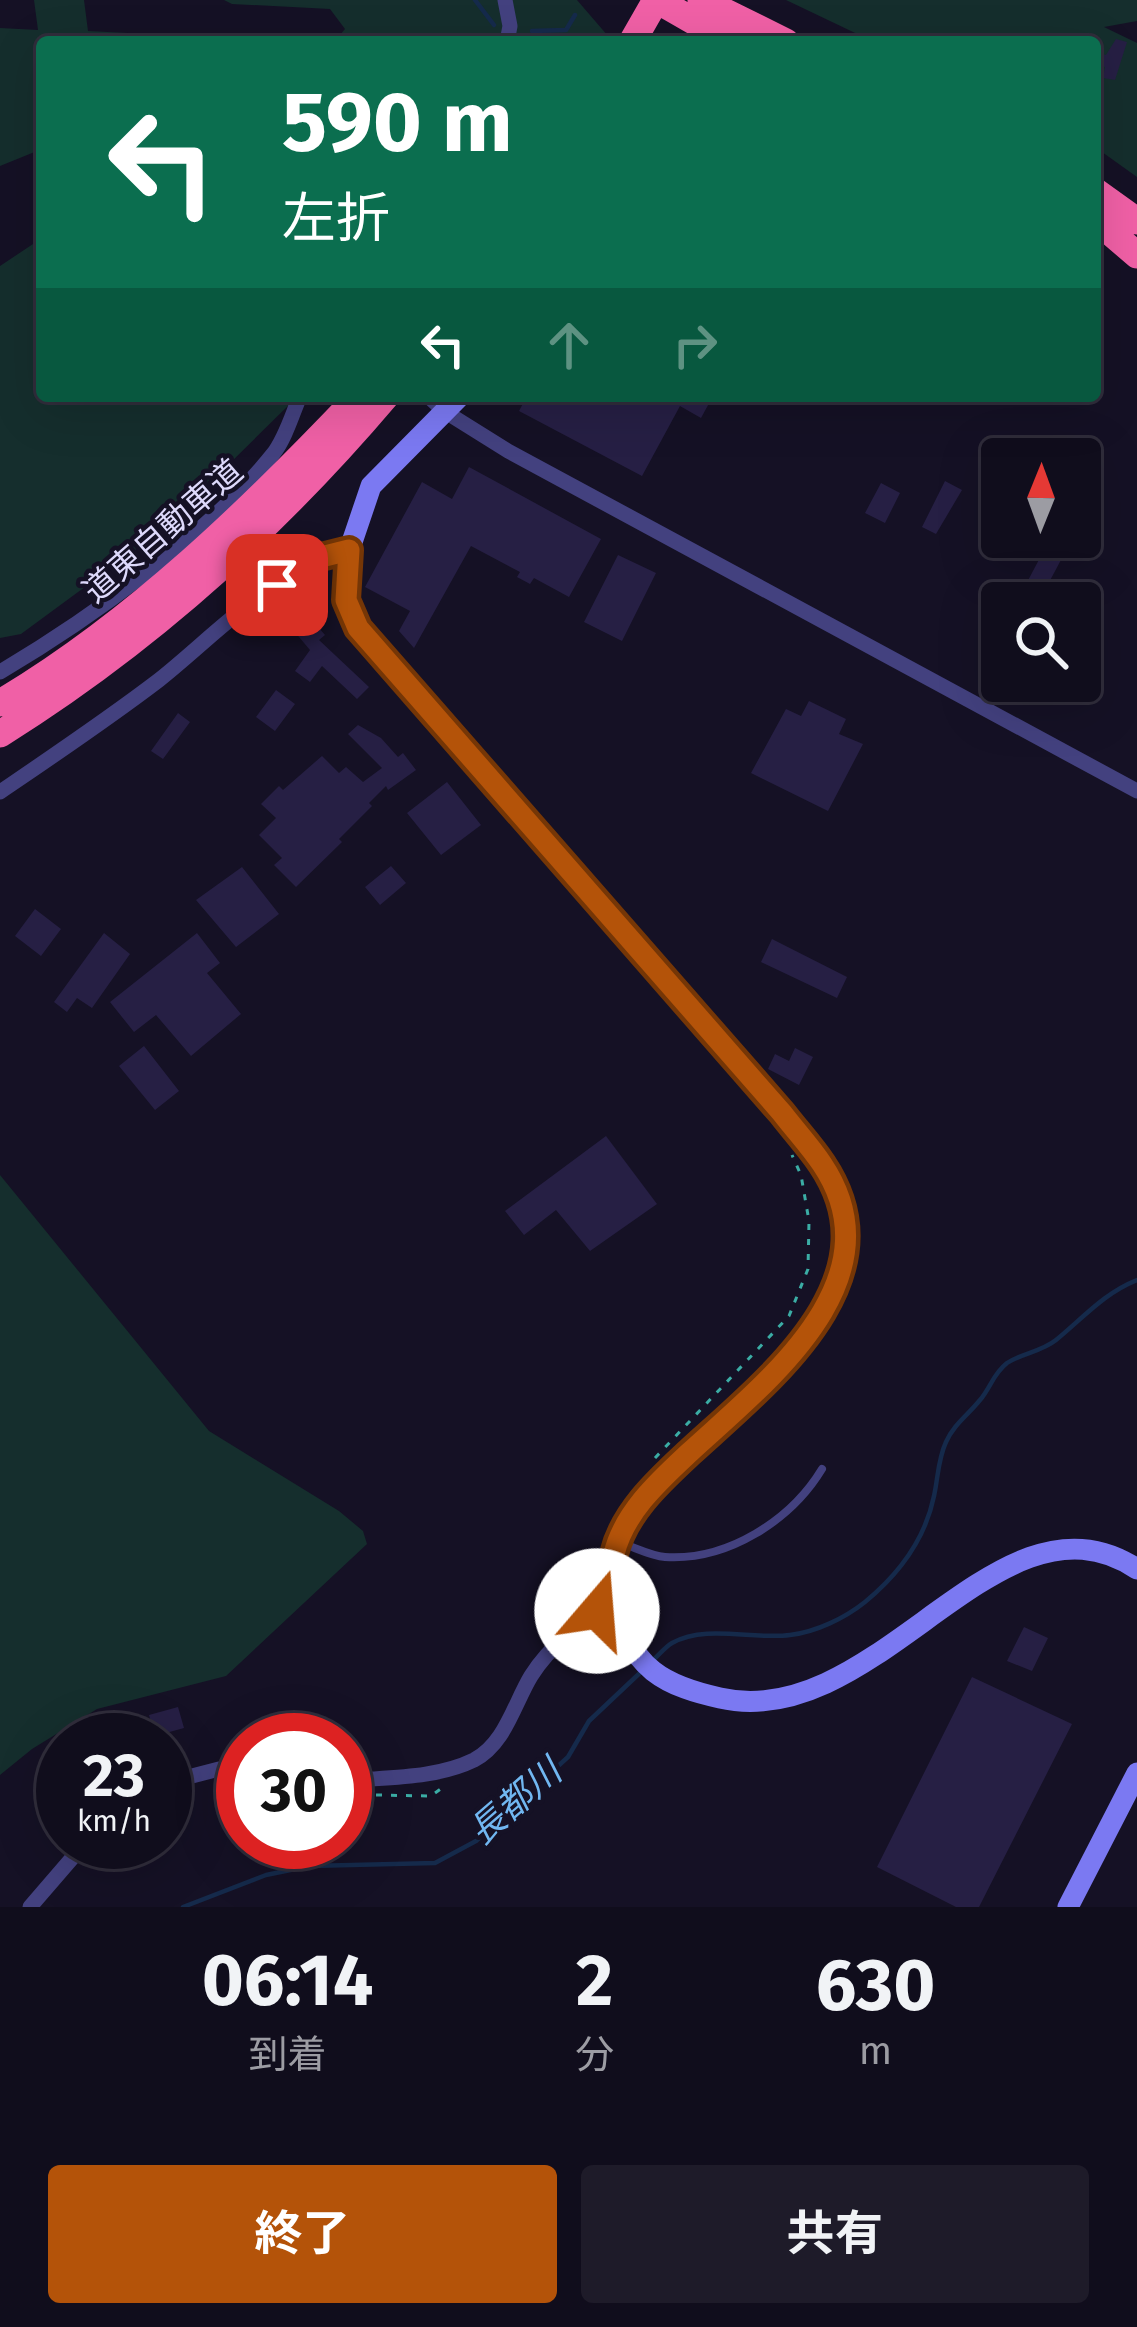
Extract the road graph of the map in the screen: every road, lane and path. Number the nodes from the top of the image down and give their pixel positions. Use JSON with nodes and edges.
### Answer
{"nodes":[{"id":1,"x":506,"y":0,"type":"edge"},
{"id":2,"x":656,"y":0,"type":"edge"},
{"id":3,"x":700,"y":0,"type":"edge"},
{"id":4,"x":736,"y":26,"type":"edge"},
{"id":5,"x":508,"y":36,"type":"edge"},
{"id":6,"x":635,"y":36,"type":"edge"},
{"id":7,"x":767,"y":36,"type":"edge"},
{"id":8,"x":1101,"y":195,"type":"edge"},
{"id":9,"x":1137,"y":221,"type":"edge"},
{"id":10,"x":1101,"y":224,"type":"edge"},
{"id":11,"x":1137,"y":254,"type":"edge"},
{"id":12,"x":297,"y":402,"type":"edge"},
{"id":13,"x":353,"y":402,"type":"edge"},
{"id":14,"x":381,"y":402,"type":"edge"},
{"id":15,"x":443,"y":402,"type":"edge"},
{"id":16,"x":445,"y":402,"type":"edge"},
{"id":17,"x":349,"y":550,"type":"junction"},
{"id":18,"x":0,"y":672,"type":"edge"},
{"id":19,"x":0,"y":704,"type":"edge"},
{"id":20,"x":0,"y":734,"type":"edge"},
{"id":21,"x":1137,"y":791,"type":"edge"},
{"id":22,"x":0,"y":793,"type":"edge"},
{"id":23,"x":788,"y":1143,"type":"dead end"},
{"id":24,"x":651,"y":1462,"type":"dead end"},
{"id":25,"x":822,"y":1469,"type":"dead end"},
{"id":26,"x":620,"y":1542,"type":"junction"},
{"id":27,"x":598,"y":1553,"type":"dead end"},
{"id":28,"x":1137,"y":1569,"type":"edge"},
{"id":29,"x":613,"y":1600,"type":"junction"},
{"id":30,"x":583,"y":1612,"type":"dead end"},
{"id":31,"x":1137,"y":1773,"type":"edge"},
{"id":32,"x":372,"y":1778,"type":"edge"},
{"id":33,"x":446,"y":1785,"type":"dead end"},
{"id":34,"x":372,"y":1794,"type":"edge"},
{"id":35,"x":63,"y":1869,"type":"edge"},
{"id":36,"x":30,"y":1907,"type":"edge"},
{"id":37,"x":1069,"y":1907,"type":"edge"}],
"edges":[{"from":1,"to":5,"type":"street"},
{"from":2,"to":4,"type":"highway"},
{"from":2,"to":6,"type":"highway"},
{"from":3,"to":4,"type":"highway"},
{"from":4,"to":7,"type":"highway"},
{"from":8,"to":9,"type":"highway"},
{"from":10,"to":11,"type":"highway"},
{"from":12,"to":18,"type":"street"},
{"from":13,"to":19,"type":"highway","name":"道東自動車道"},
{"from":14,"to":20,"type":"highway","name":"道東自動車道"},
{"from":15,"to":17,"type":"street"},
{"from":16,"to":21,"type":"street"},
{"from":17,"to":22,"type":"street"},
{"from":17,"to":26,"type":"street"},
{"from":23,"to":24,"type":"path"},
{"from":25,"to":26,"type":"lane"},
{"from":26,"to":29,"type":"street"},
{"from":27,"to":30,"type":"path"},
{"from":28,"to":29,"type":"street"},
{"from":29,"to":32,"type":"street"},
{"from":31,"to":37,"type":"street"},
{"from":33,"to":34,"type":"path"},
{"from":35,"to":36,"type":"street"}]}
